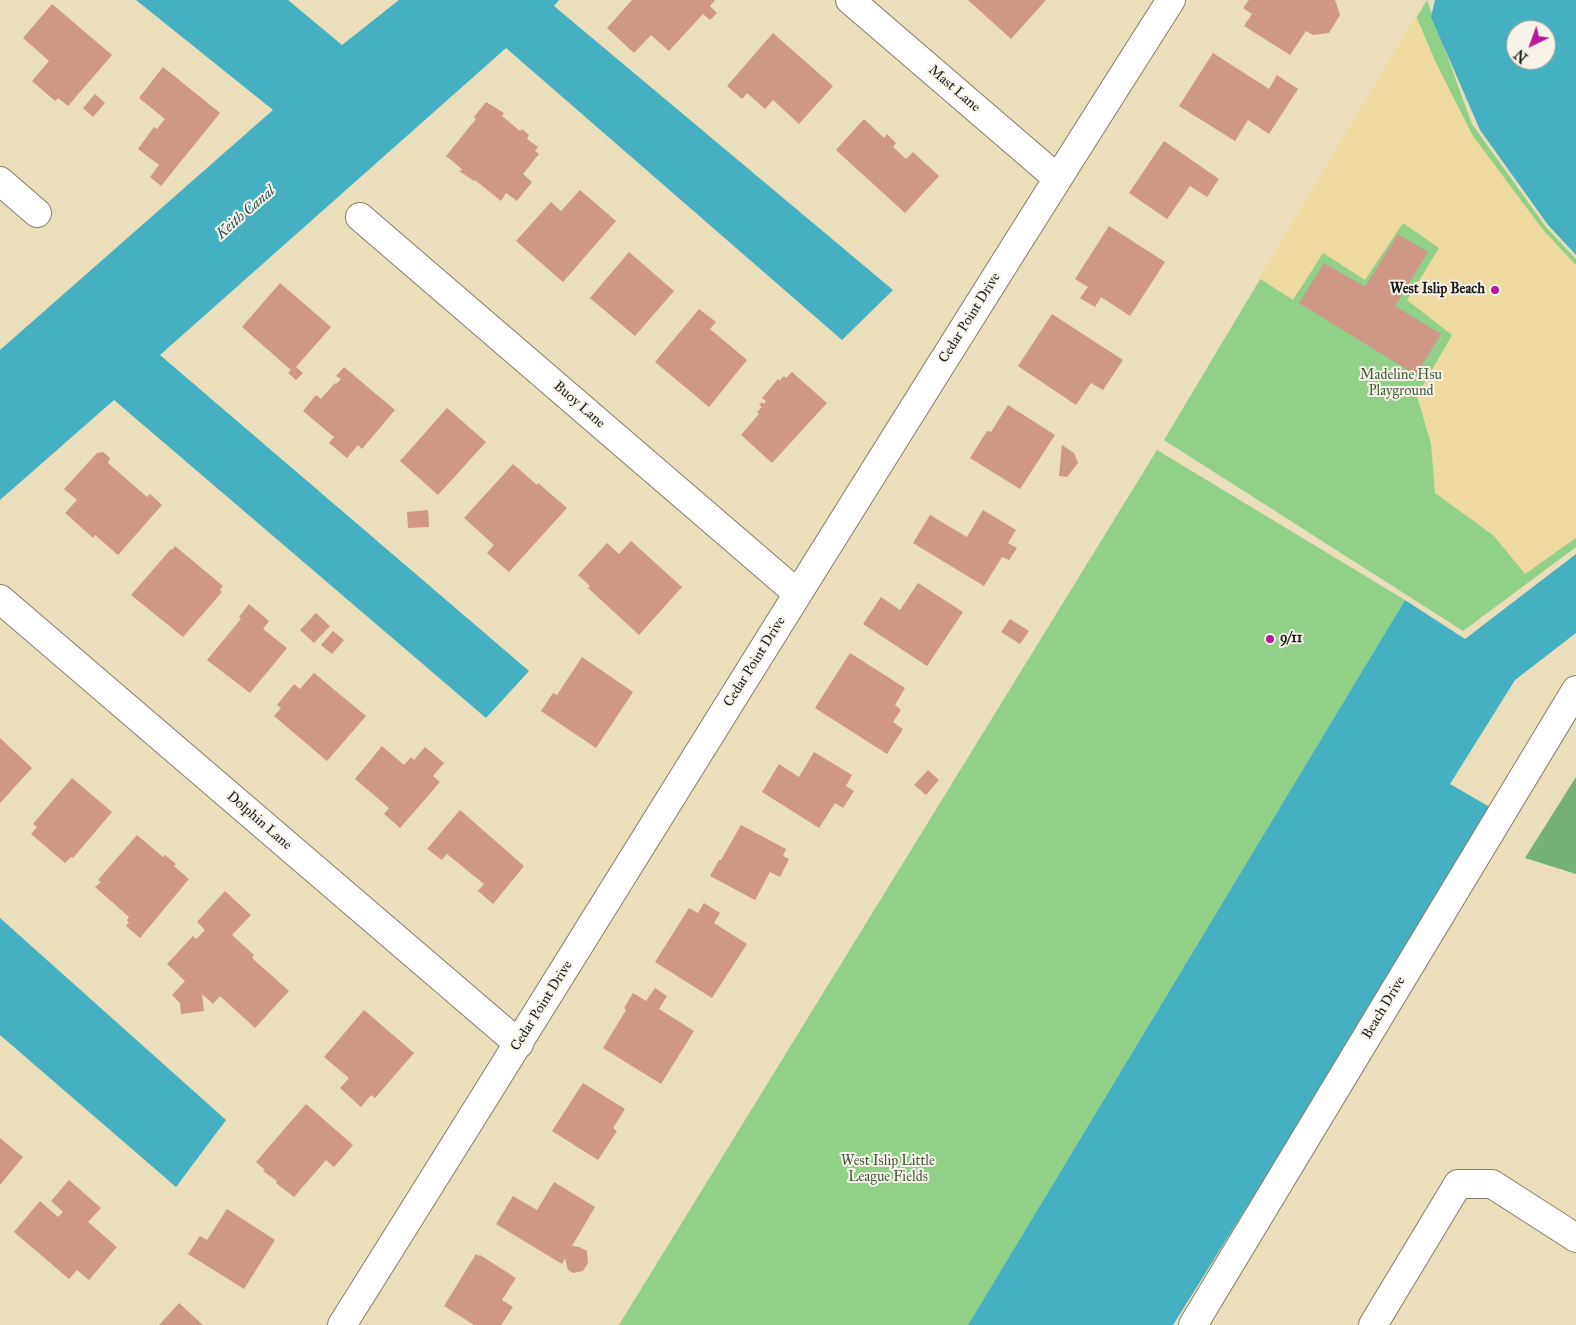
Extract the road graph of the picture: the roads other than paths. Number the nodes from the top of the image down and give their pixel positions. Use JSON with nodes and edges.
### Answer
{"nodes":[{"id":1,"x":850,"y":0,"type":"edge"},
{"id":2,"x":1171,"y":0,"type":"edge"},
{"id":3,"x":1058,"y":178,"type":"junction"},
{"id":4,"x":0,"y":180,"type":"edge"},
{"id":5,"x":37,"y":213,"type":"dead end"},
{"id":6,"x":360,"y":217,"type":"dead end"},
{"id":7,"x":798,"y":593,"type":"junction"},
{"id":8,"x":0,"y":599,"type":"edge"},
{"id":9,"x":1576,"y":690,"type":"edge"},
{"id":10,"x":519,"y":1044,"type":"junction"},
{"id":11,"x":1576,"y":1238,"type":"edge"},
{"id":12,"x":1376,"y":1324,"type":"edge"},
{"id":13,"x":342,"y":1325,"type":"edge"},
{"id":14,"x":1193,"y":1325,"type":"edge"}],
"edges":[{"from":1,"to":3,"type":"street","name":"Mast Lane"},
{"from":2,"to":3,"type":"street","name":"Cedar Point Drive"},
{"from":3,"to":7,"type":"street","name":"Cedar Point Drive"},
{"from":4,"to":5,"type":"street"},
{"from":6,"to":7,"type":"street","name":"Buoy Lane"},
{"from":7,"to":10,"type":"street","name":"Cedar Point Drive"},
{"from":8,"to":10,"type":"street","name":"Dolphin Lane"},
{"from":9,"to":14,"type":"street","name":"Beach Drive"},
{"from":10,"to":13,"type":"street","name":"Cedar Point Drive"},
{"from":11,"to":12,"type":"street"}]}
